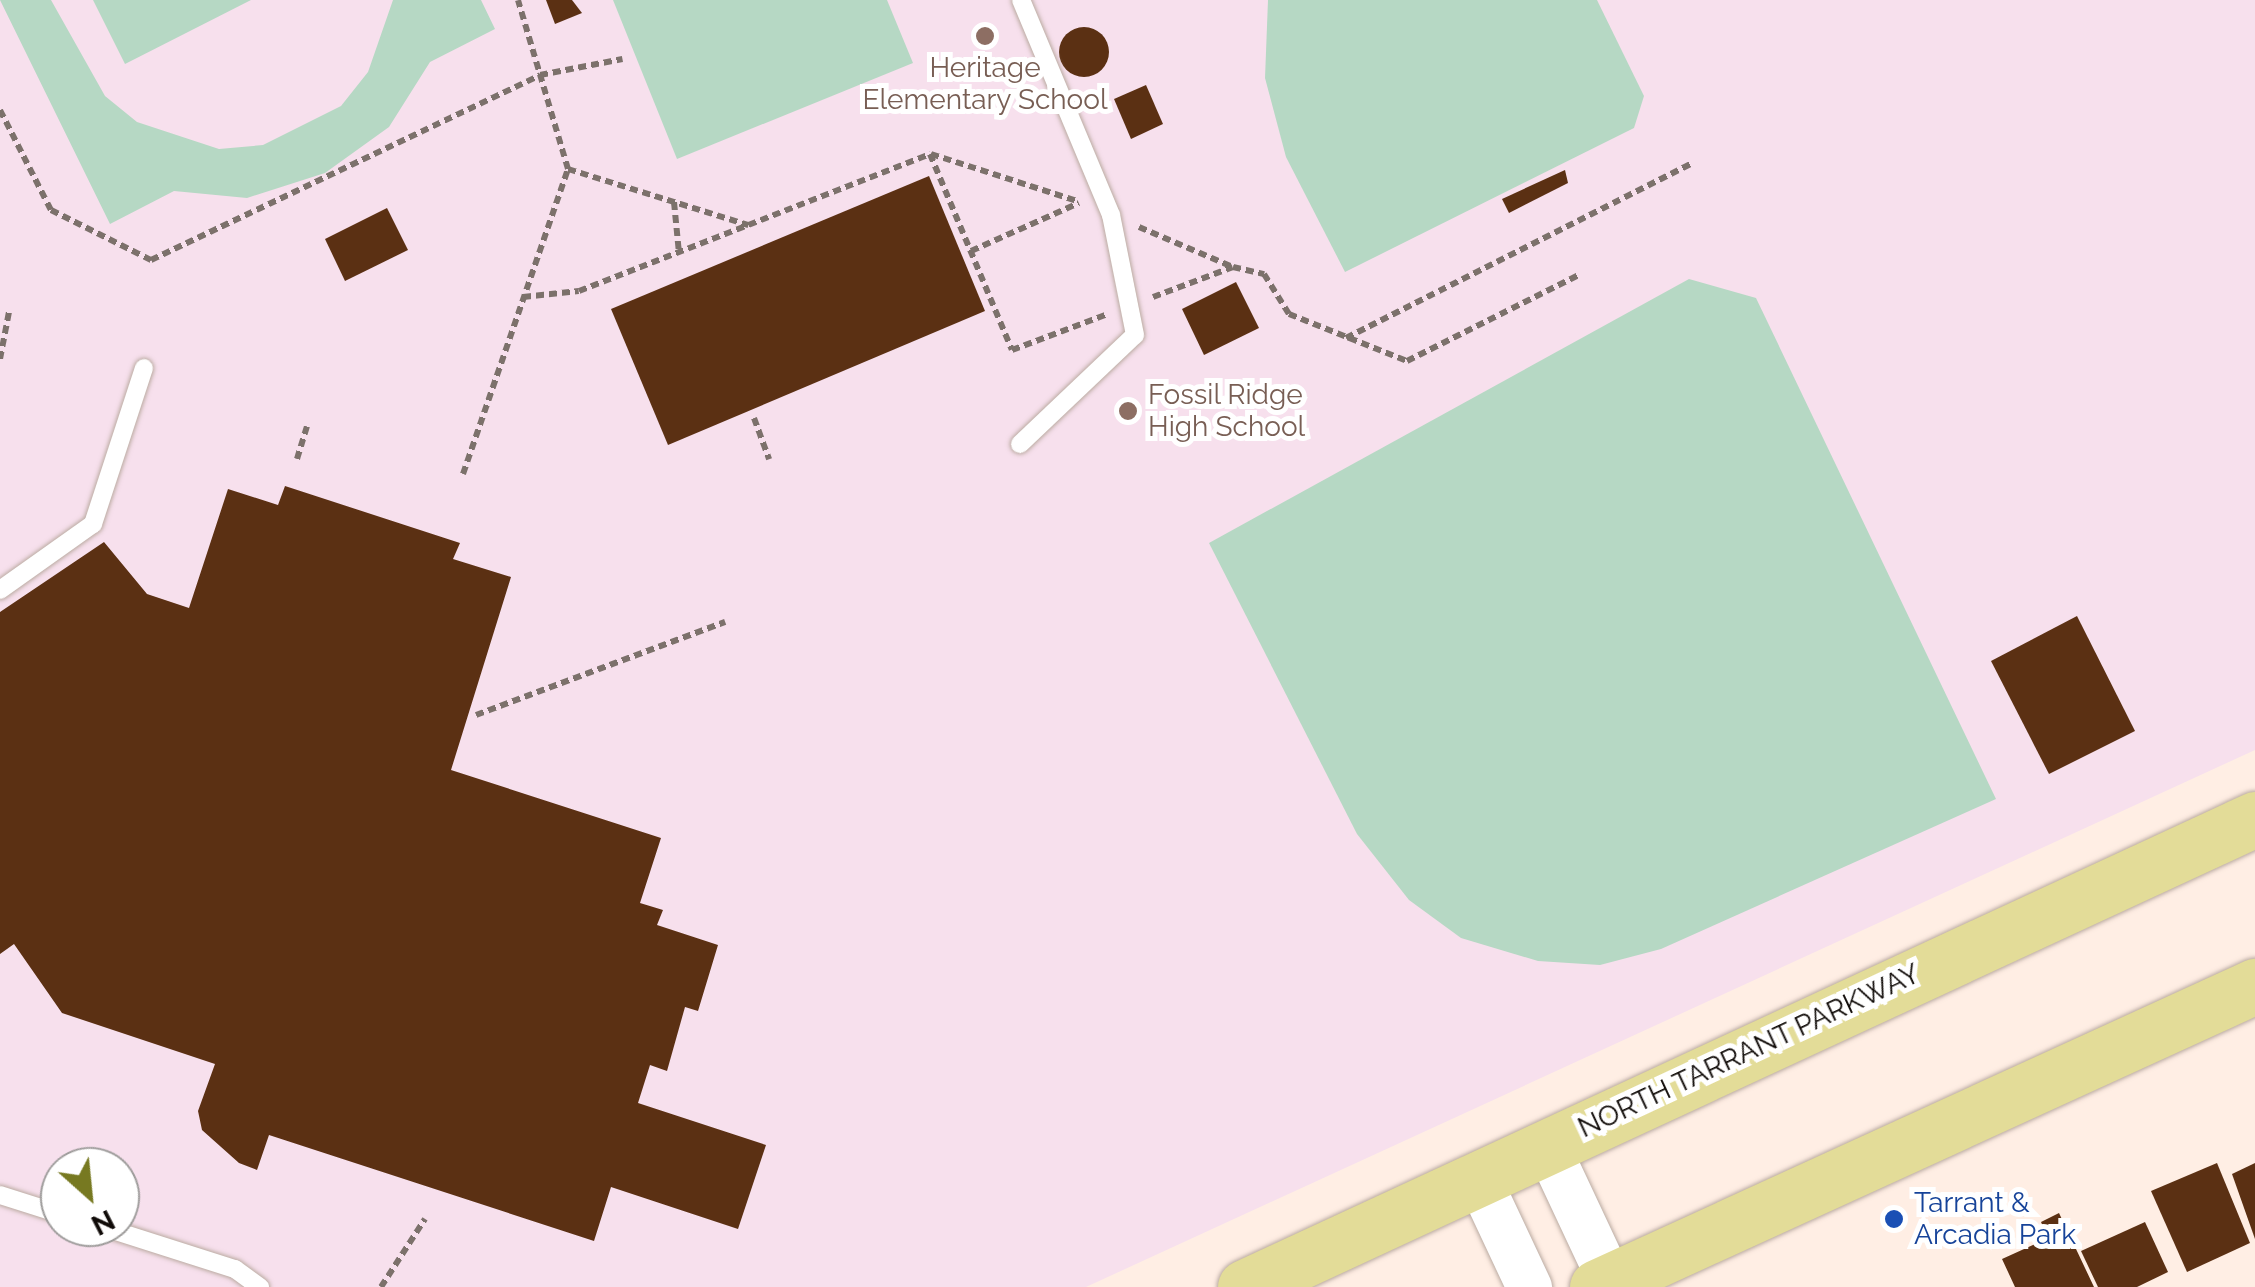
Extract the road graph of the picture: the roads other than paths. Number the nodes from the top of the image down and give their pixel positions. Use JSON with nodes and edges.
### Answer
{"nodes":[{"id":1,"x":1021,"y":0,"type":"edge"},
{"id":2,"x":144,"y":368,"type":"dead end"},
{"id":3,"x":1020,"y":444,"type":"dead end"},
{"id":4,"x":0,"y":590,"type":"edge"},
{"id":5,"x":2255,"y":819,"type":"edge"},
{"id":6,"x":2255,"y":986,"type":"edge"},
{"id":7,"x":1546,"y":1144,"type":"junction"},
{"id":8,"x":1476,"y":1176,"type":"junction"},
{"id":9,"x":0,"y":1195,"type":"edge"},
{"id":10,"x":40,"y":1208,"type":"edge"},
{"id":11,"x":140,"y":1238,"type":"edge"},
{"id":12,"x":1607,"y":1285,"type":"edge"},
{"id":13,"x":260,"y":1287,"type":"edge"},
{"id":14,"x":1245,"y":1287,"type":"edge"},
{"id":15,"x":1529,"y":1287,"type":"edge"}],
"edges":[{"from":1,"to":3,"type":"lane"},
{"from":2,"to":4,"type":"lane"},
{"from":5,"to":7,"type":"main road","name":"NORTH TARRANT PARKWAY"},
{"from":6,"to":12,"type":"main road"},
{"from":7,"to":8,"type":"main road","name":"NORTH TARRANT PARKWAY"},
{"from":7,"to":12,"type":"street"},
{"from":8,"to":14,"type":"main road","name":"NORTH TARRANT PARKWAY"},
{"from":8,"to":15,"type":"street"},
{"from":9,"to":10,"type":"lane"},
{"from":11,"to":13,"type":"lane"}]}
